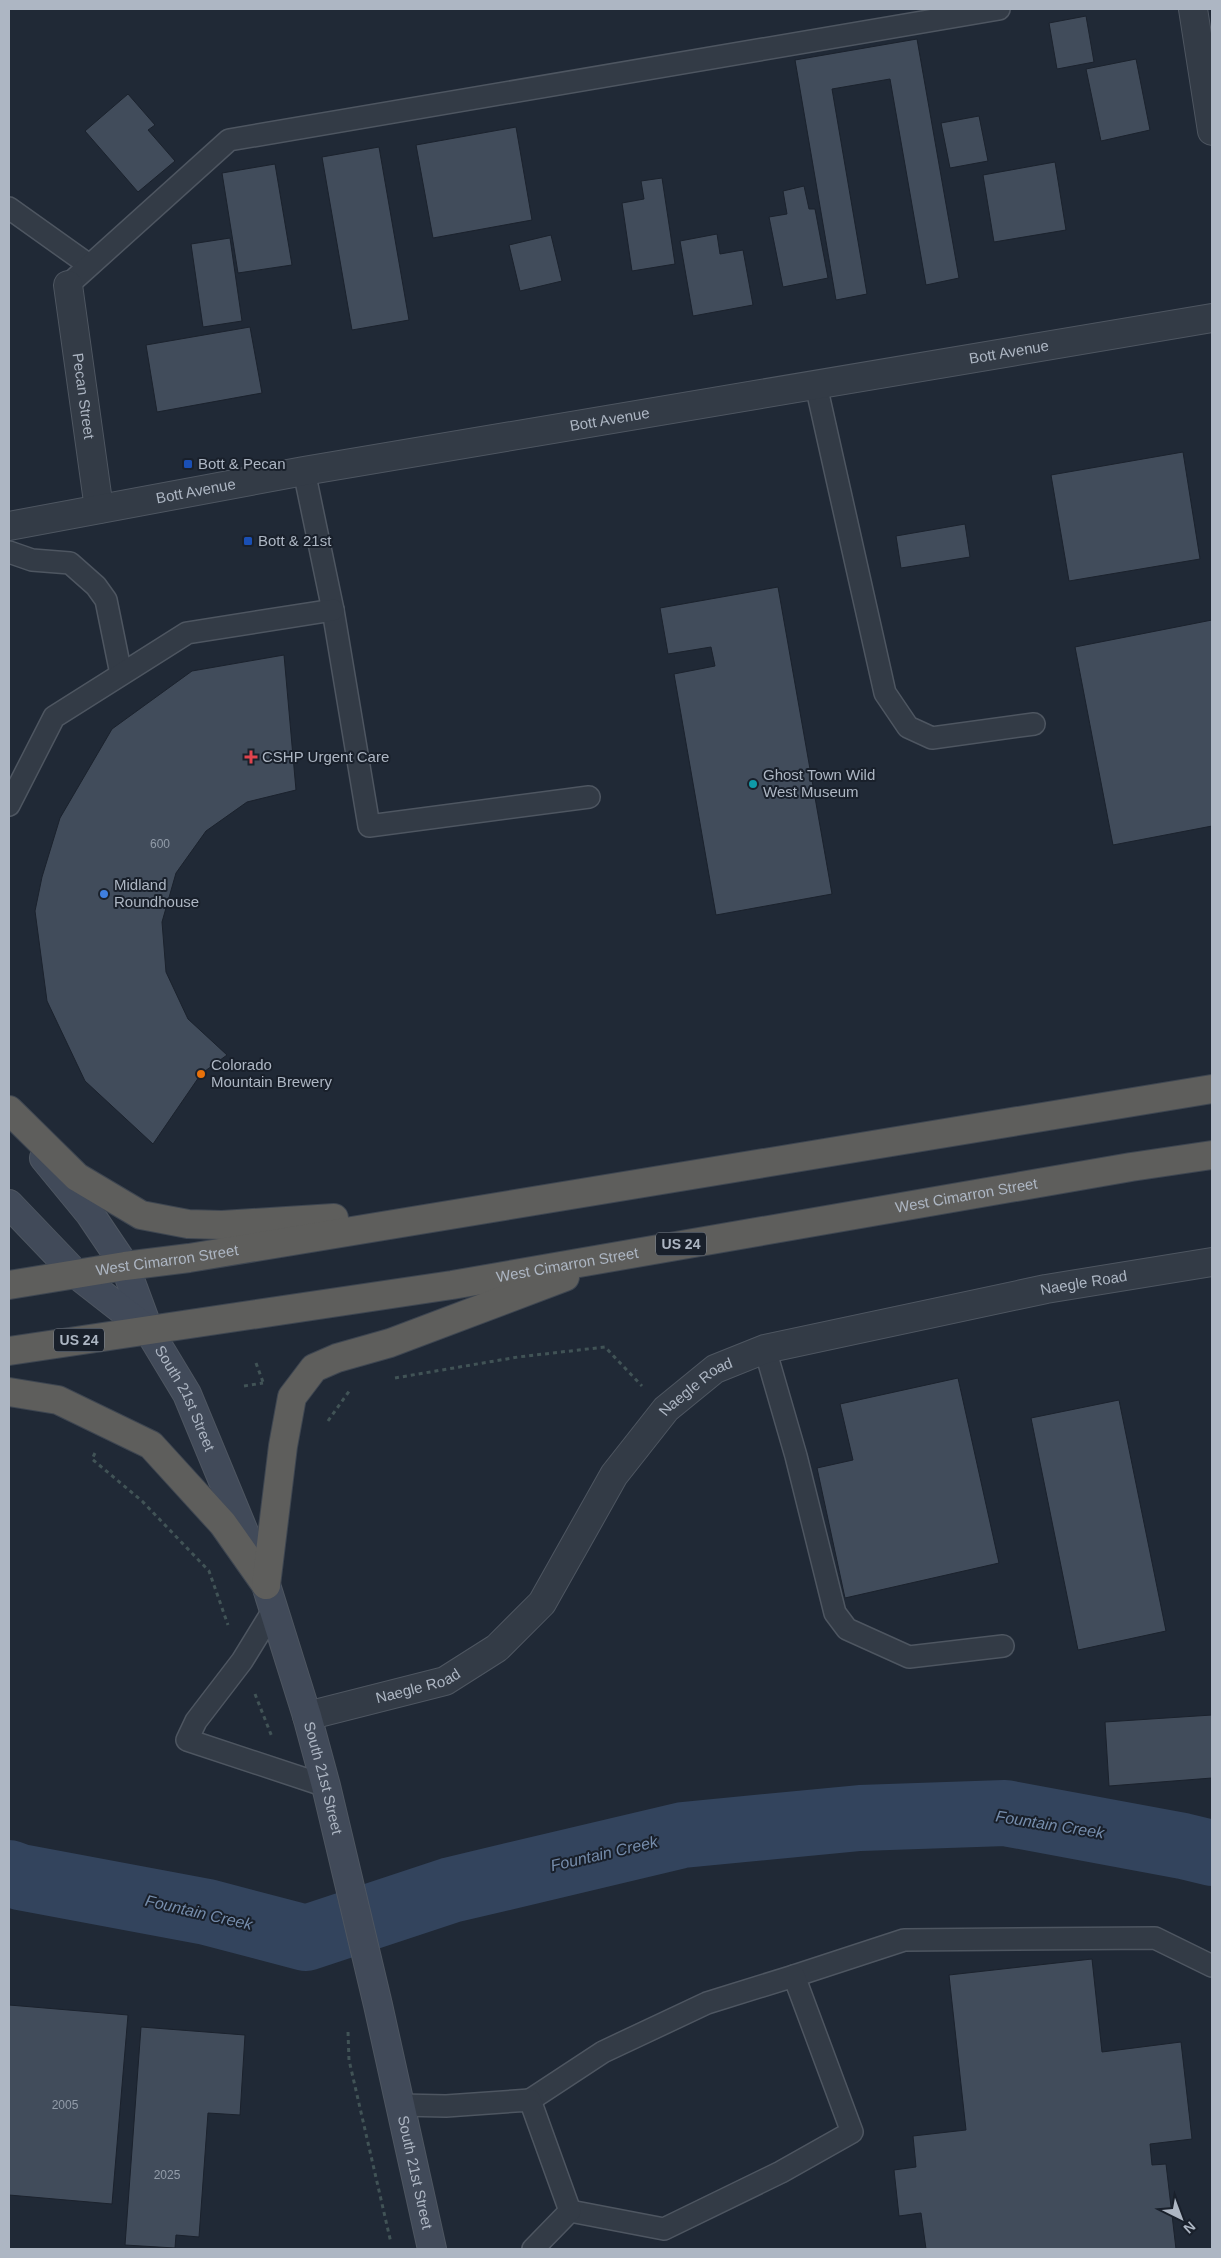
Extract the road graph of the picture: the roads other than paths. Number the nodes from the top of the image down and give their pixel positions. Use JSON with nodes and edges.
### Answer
{"nodes":[{"id":1,"x":999,"y":9,"type":"edge"},
{"id":2,"x":1193,"y":9,"type":"edge"},
{"id":3,"x":1212,"y":130,"type":"edge"},
{"id":4,"x":9,"y":208,"type":"edge"},
{"id":5,"x":89,"y":265,"type":"junction"},
{"id":6,"x":68,"y":285,"type":"joint"},
{"id":7,"x":1212,"y":318,"type":"edge"},
{"id":8,"x":816,"y":385,"type":"junction"},
{"id":9,"x":304,"y":472,"type":"junction"},
{"id":10,"x":99,"y":509,"type":"junction"},
{"id":11,"x":9,"y":526,"type":"edge"},
{"id":12,"x":9,"y":552,"type":"edge"},
{"id":13,"x":333,"y":610,"type":"junction"},
{"id":14,"x":122,"y":674,"type":"junction"},
{"id":15,"x":1034,"y":724,"type":"dead end"},
{"id":16,"x":590,"y":797,"type":"dead end"},
{"id":17,"x":9,"y":805,"type":"edge"},
{"id":18,"x":1212,"y":1089,"type":"edge"},
{"id":19,"x":9,"y":1110,"type":"edge"},
{"id":20,"x":9,"y":1114,"type":"edge"},
{"id":21,"x":1212,"y":1155,"type":"edge"},
{"id":22,"x":9,"y":1204,"type":"edge"},
{"id":23,"x":500,"y":1206,"type":"junction"},
{"id":24,"x":627,"y":1254,"type":"junction"},
{"id":25,"x":1212,"y":1262,"type":"edge"},
{"id":26,"x":125,"y":1266,"type":"junction"},
{"id":27,"x":76,"y":1274,"type":"junction"},
{"id":28,"x":9,"y":1285,"type":"edge"},
{"id":29,"x":148,"y":1331,"type":"junction"},
{"id":30,"x":765,"y":1349,"type":"junction"},
{"id":31,"x":9,"y":1351,"type":"edge"},
{"id":32,"x":9,"y":1392,"type":"edge"},
{"id":33,"x":270,"y":1597,"type":"junction"},
{"id":34,"x":1003,"y":1646,"type":"dead end"},
{"id":35,"x":307,"y":1716,"type":"junction"},
{"id":36,"x":326,"y":1786,"type":"junction"},
{"id":37,"x":1212,"y":1966,"type":"edge"},
{"id":38,"x":794,"y":1976,"type":"junction"},
{"id":39,"x":530,"y":2100,"type":"junction"},
{"id":40,"x":400,"y":2105,"type":"junction"},
{"id":41,"x":570,"y":2211,"type":"junction"},
{"id":42,"x":432,"y":2249,"type":"edge"},
{"id":43,"x":533,"y":2249,"type":"edge"}],
"edges":[{"from":1,"to":5,"type":"lane"},
{"from":2,"to":3,"type":"street"},
{"from":4,"to":5,"type":"lane"},
{"from":5,"to":6,"type":"lane"},
{"from":6,"to":10,"type":"street","name":"Pecan Street"},
{"from":7,"to":8,"type":"street","name":"Bott Avenue"},
{"from":8,"to":9,"type":"street","name":"Bott Avenue"},
{"from":8,"to":15,"type":"lane"},
{"from":9,"to":10,"type":"street","name":"Bott Avenue"},
{"from":9,"to":13,"type":"lane"},
{"from":10,"to":11,"type":"street","name":"Bott Avenue"},
{"from":12,"to":14,"type":"lane"},
{"from":13,"to":14,"type":"lane"},
{"from":13,"to":16,"type":"lane"},
{"from":14,"to":17,"type":"lane"},
{"from":18,"to":23,"type":"highway","name":"West Cimarron Street"},
{"from":19,"to":23,"type":"highway"},
{"from":20,"to":26,"type":"main road","name":"South 21st Street"},
{"from":21,"to":24,"type":"highway","name":"West Cimarron Street","number":"US 24"},
{"from":22,"to":27,"type":"main road","name":"South 21st Street"},
{"from":23,"to":26,"type":"highway","name":"West Cimarron Street"},
{"from":24,"to":29,"type":"highway","name":"West Cimarron Street","number":"US 24"},
{"from":24,"to":33,"type":"highway"},
{"from":25,"to":30,"type":"street","name":"Naegle Road"},
{"from":26,"to":27,"type":"highway","name":"West Cimarron Street"},
{"from":26,"to":29,"type":"main road","name":"South 21st Street"},
{"from":27,"to":28,"type":"highway","name":"West Cimarron Street"},
{"from":27,"to":29,"type":"main road","name":"South 21st Street"},
{"from":29,"to":31,"type":"highway","name":"West Cimarron Street","number":"US 24"},
{"from":29,"to":33,"type":"main road","name":"South 21st Street"},
{"from":30,"to":34,"type":"lane"},
{"from":30,"to":35,"type":"street","name":"Naegle Road"},
{"from":32,"to":33,"type":"highway"},
{"from":33,"to":35,"type":"main road","name":"South 21st Street"},
{"from":33,"to":36,"type":"lane"},
{"from":35,"to":36,"type":"main road","name":"South 21st Street"},
{"from":36,"to":40,"type":"main road","name":"South 21st Street"},
{"from":37,"to":38,"type":"lane"},
{"from":38,"to":39,"type":"lane"},
{"from":38,"to":41,"type":"lane"},
{"from":39,"to":40,"type":"lane"},
{"from":39,"to":41,"type":"lane"},
{"from":40,"to":42,"type":"main road","name":"South 21st Street"},
{"from":41,"to":43,"type":"lane"}]}
